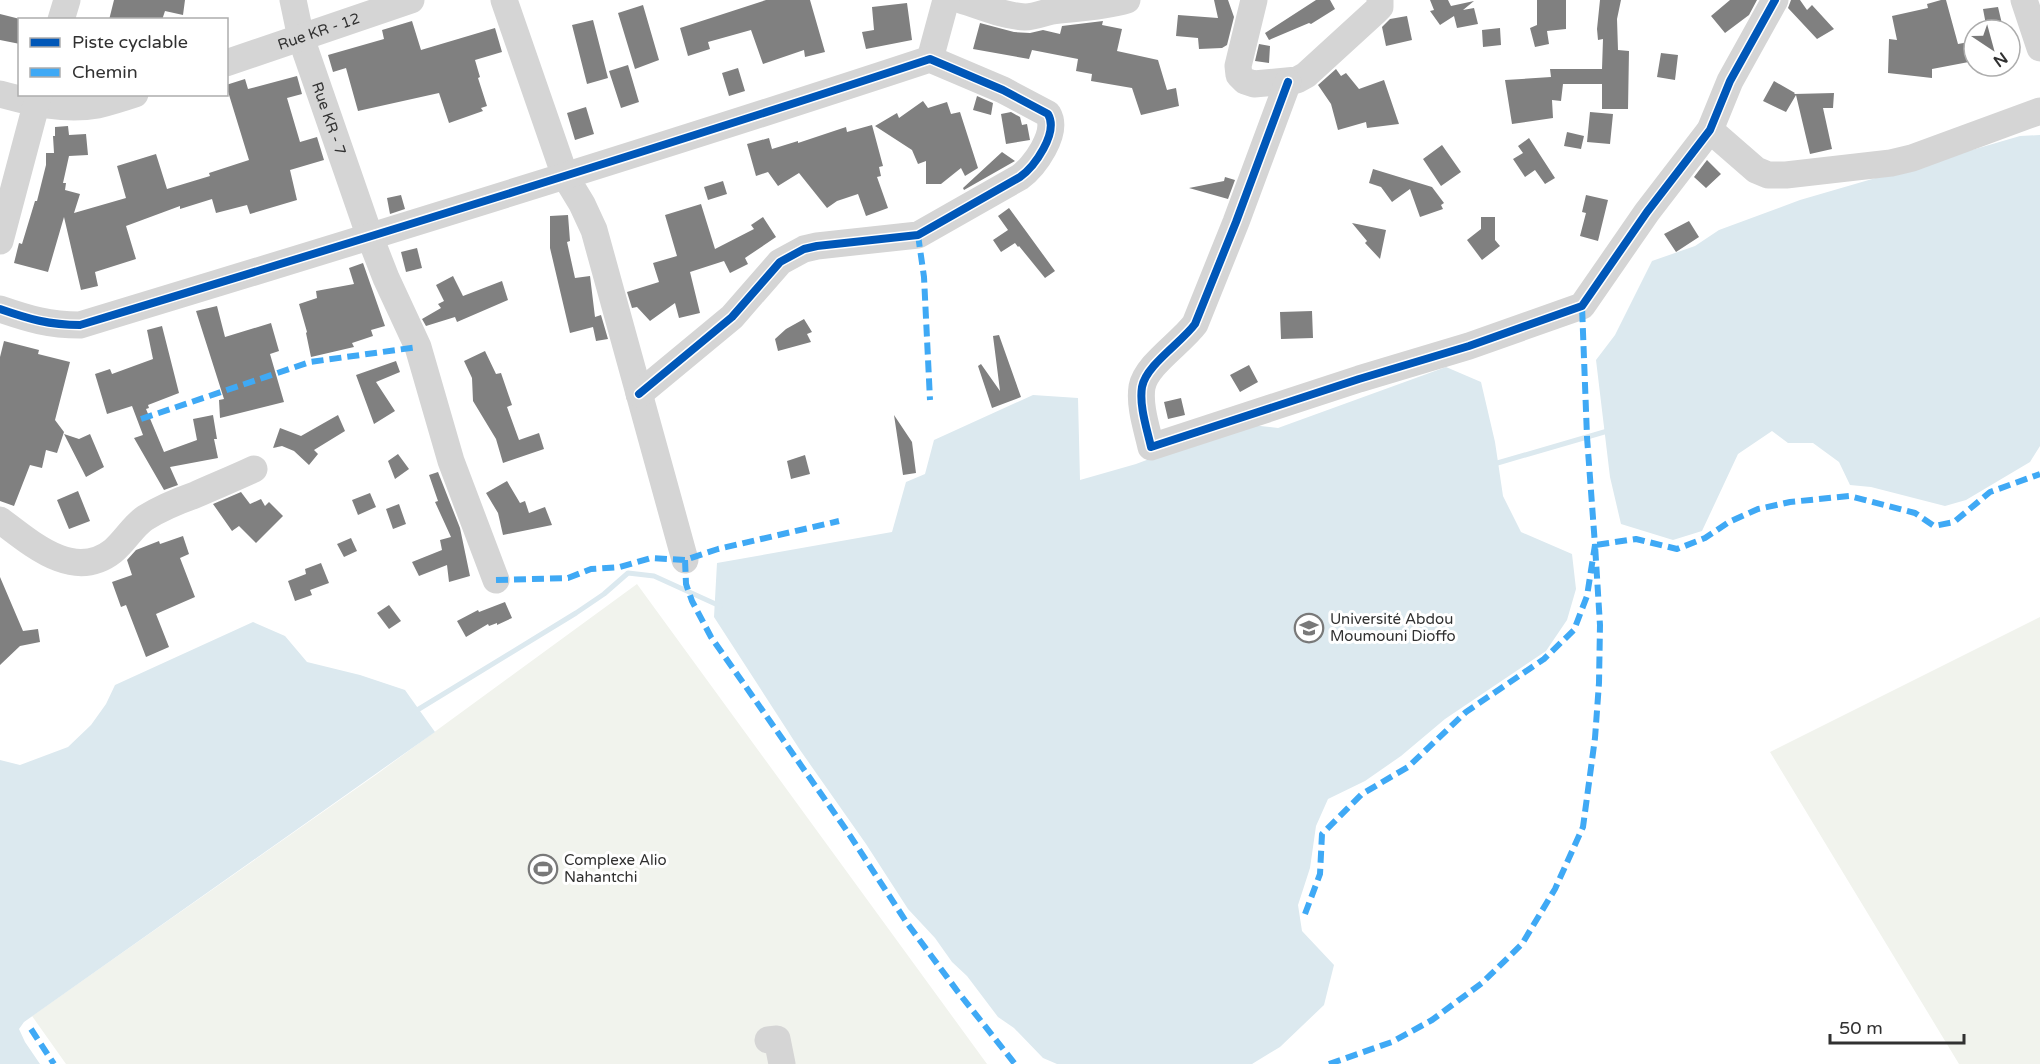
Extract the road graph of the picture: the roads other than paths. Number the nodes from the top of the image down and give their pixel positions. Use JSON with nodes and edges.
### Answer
{"nodes":[{"id":1,"x":67,"y":0,"type":"edge"},
{"id":2,"x":293,"y":0,"type":"edge"},
{"id":3,"x":411,"y":0,"type":"edge"},
{"id":4,"x":504,"y":0,"type":"edge"},
{"id":5,"x":946,"y":0,"type":"edge"},
{"id":6,"x":961,"y":0,"type":"edge"},
{"id":7,"x":1127,"y":0,"type":"edge"},
{"id":8,"x":1254,"y":0,"type":"edge"},
{"id":9,"x":1380,"y":0,"type":"edge"},
{"id":10,"x":1775,"y":0,"type":"edge"},
{"id":11,"x":2024,"y":0,"type":"edge"},
{"id":12,"x":62,"y":18,"type":"edge"},
{"id":13,"x":301,"y":38,"type":"junction"},
{"id":14,"x":2040,"y":48,"type":"edge"},
{"id":15,"x":930,"y":59,"type":"junction"},
{"id":16,"x":228,"y":62,"type":"edge"},
{"id":17,"x":1288,"y":82,"type":"junction"},
{"id":18,"x":0,"y":94,"type":"edge"},
{"id":19,"x":128,"y":96,"type":"edge"},
{"id":20,"x":38,"y":99,"type":"edge"},
{"id":21,"x":2040,"y":111,"type":"edge"},
{"id":22,"x":1710,"y":130,"type":"junction"},
{"id":23,"x":565,"y":176,"type":"junction"},
{"id":24,"x":370,"y":237,"type":"junction"},
{"id":25,"x":0,"y":241,"type":"edge"},
{"id":26,"x":0,"y":309,"type":"edge"},
{"id":27,"x":639,"y":394,"type":"junction"},
{"id":28,"x":254,"y":469,"type":"dead end"},
{"id":29,"x":0,"y":520,"type":"edge"},
{"id":30,"x":685,"y":560,"type":"dead end"},
{"id":31,"x":496,"y":580,"type":"dead end"},
{"id":32,"x":768,"y":1040,"type":"dead end"},
{"id":33,"x":783,"y":1064,"type":"edge"}],
"edges":[{"from":1,"to":12,"type":"street"},
{"from":2,"to":13,"type":"street","name":"Rue KR - 7"},
{"from":3,"to":13,"type":"street","name":"Rue KR - 12"},
{"from":4,"to":23,"type":"street"},
{"from":5,"to":15,"type":"street"},
{"from":6,"to":7,"type":"street"},
{"from":8,"to":17,"type":"street"},
{"from":9,"to":17,"type":"street"},
{"from":10,"to":22,"type":"street"},
{"from":11,"to":14,"type":"street"},
{"from":13,"to":16,"type":"street","name":"Rue KR - 12"},
{"from":13,"to":24,"type":"street","name":"Rue KR - 7"},
{"from":15,"to":23,"type":"street"},
{"from":15,"to":27,"type":"street"},
{"from":17,"to":22,"type":"street"},
{"from":18,"to":20,"type":"street"},
{"from":19,"to":20,"type":"street"},
{"from":20,"to":25,"type":"street"},
{"from":21,"to":22,"type":"street"},
{"from":23,"to":24,"type":"street"},
{"from":23,"to":27,"type":"street"},
{"from":24,"to":26,"type":"street"},
{"from":24,"to":31,"type":"street","name":"Rue KR - 7"},
{"from":27,"to":30,"type":"street"},
{"from":28,"to":29,"type":"street"},
{"from":32,"to":33,"type":"street"}]}
